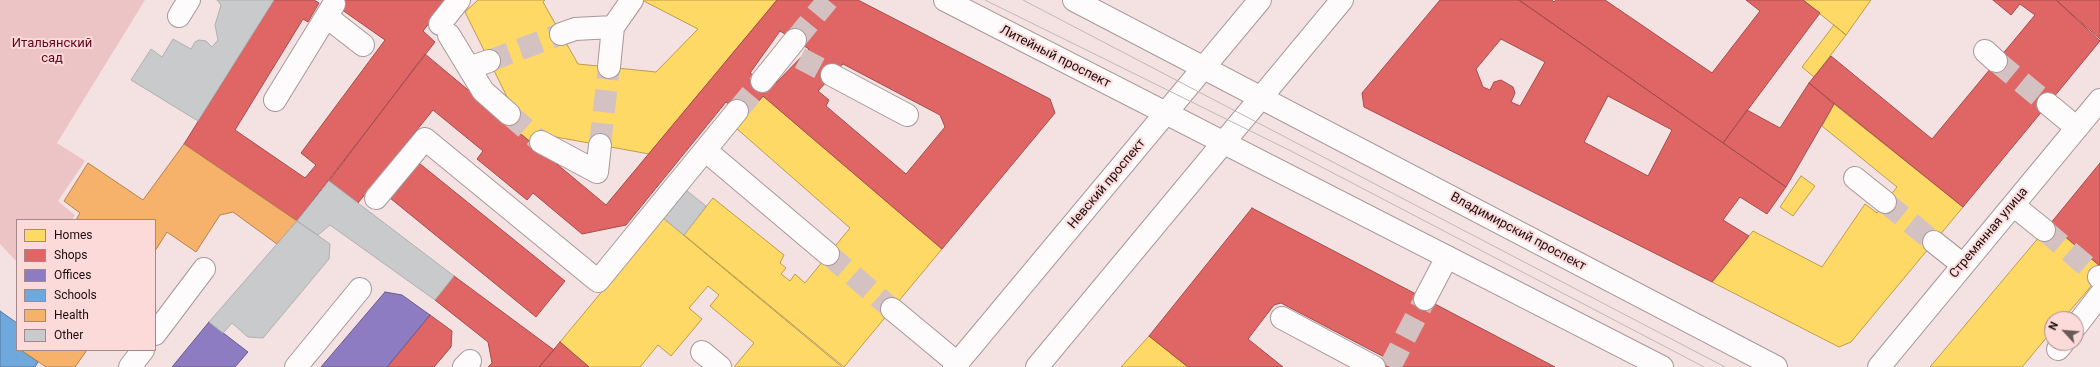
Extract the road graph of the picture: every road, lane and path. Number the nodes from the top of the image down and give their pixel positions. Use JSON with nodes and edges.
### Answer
{"nodes":[{"id":1,"x":459,"y":0,"type":"edge"},
{"id":2,"x":632,"y":0,"type":"edge"},
{"id":3,"x":945,"y":0,"type":"edge"},
{"id":4,"x":1074,"y":0,"type":"edge"},
{"id":5,"x":1260,"y":0,"type":"edge"},
{"id":6,"x":1342,"y":0,"type":"edge"},
{"id":7,"x":613,"y":27,"type":"junction"},
{"id":8,"x":561,"y":34,"type":"tunnel mouth"},
{"id":9,"x":363,"y":45,"type":"dead end"},
{"id":10,"x":794,"y":50,"type":"tunnel mouth"},
{"id":11,"x":489,"y":60,"type":"tunnel mouth"},
{"id":12,"x":609,"y":67,"type":"tunnel mouth"},
{"id":13,"x":469,"y":68,"type":"junction"},
{"id":14,"x":1203,"y":68,"type":"junction"},
{"id":15,"x":832,"y":75,"type":"tunnel mouth"},
{"id":16,"x":762,"y":81,"type":"tunnel mouth"},
{"id":17,"x":1259,"y":98,"type":"junction"},
{"id":18,"x":275,"y":100,"type":"dead end"},
{"id":19,"x":2100,"y":100,"type":"edge"},
{"id":20,"x":2048,"y":104,"type":"tunnel mouth"},
{"id":21,"x":737,"y":111,"type":"tunnel mouth"},
{"id":22,"x":509,"y":114,"type":"tunnel mouth"},
{"id":23,"x":1166,"y":114,"type":"junction"},
{"id":24,"x":907,"y":115,"type":"dead end"},
{"id":25,"x":2077,"y":128,"type":"junction"},
{"id":26,"x":541,"y":142,"type":"tunnel mouth"},
{"id":27,"x":1222,"y":143,"type":"junction"},
{"id":28,"x":600,"y":145,"type":"tunnel mouth"},
{"id":29,"x":705,"y":150,"type":"junction"},
{"id":30,"x":1855,"y":178,"type":"dead end"},
{"id":31,"x":376,"y":198,"type":"dead end"},
{"id":32,"x":1885,"y":202,"type":"tunnel mouth"},
{"id":33,"x":2013,"y":205,"type":"junction"},
{"id":34,"x":2044,"y":230,"type":"tunnel mouth"},
{"id":35,"x":1934,"y":242,"type":"tunnel mouth"},
{"id":36,"x":828,"y":254,"type":"tunnel mouth"},
{"id":37,"x":1447,"y":258,"type":"junction"},
{"id":38,"x":1963,"y":265,"type":"junction"},
{"id":39,"x":204,"y":269,"type":"dead end"},
{"id":40,"x":2100,"y":283,"type":"edge"},
{"id":41,"x":360,"y":288,"type":"dead end"},
{"id":42,"x":1425,"y":299,"type":"tunnel mouth"},
{"id":43,"x":892,"y":308,"type":"tunnel mouth"},
{"id":44,"x":2084,"y":312,"type":"edge"},
{"id":45,"x":1282,"y":318,"type":"dead end"},
{"id":46,"x":156,"y":333,"type":"edge"},
{"id":47,"x":142,"y":351,"type":"edge"},
{"id":48,"x":702,"y":352,"type":"dead end"},
{"id":49,"x":955,"y":365,"type":"edge"},
{"id":50,"x":130,"y":367,"type":"edge"},
{"id":51,"x":296,"y":367,"type":"edge"},
{"id":52,"x":720,"y":367,"type":"edge"},
{"id":53,"x":1036,"y":367,"type":"edge"},
{"id":54,"x":1374,"y":367,"type":"edge"},
{"id":55,"x":1662,"y":367,"type":"edge"},
{"id":56,"x":1776,"y":367,"type":"edge"},
{"id":57,"x":1879,"y":367,"type":"edge"}],
"edges":[{"from":1,"to":13,"type":"main road"},
{"from":2,"to":7,"type":"main road"},
{"from":3,"to":23,"type":"main road","name":"Литейный проспект"},
{"from":4,"to":14,"type":"main road"},
{"from":5,"to":14,"type":"main road","name":"Невский проспект"},
{"from":6,"to":17,"type":"main road"},
{"from":7,"to":8,"type":"main road"},
{"from":7,"to":12,"type":"main road"},
{"from":9,"to":18,"type":"main road"},
{"from":10,"to":16,"type":"main road"},
{"from":11,"to":13,"type":"main road"},
{"from":13,"to":22,"type":"main road"},
{"from":14,"to":17,"type":"main road"},
{"from":14,"to":23,"type":"main road","name":"Невский проспект"},
{"from":15,"to":24,"type":"main road"},
{"from":17,"to":27,"type":"main road"},
{"from":17,"to":56,"type":"main road","name":"Владимирский проспект"},
{"from":19,"to":25,"type":"main road","name":"Стремянная улица"},
{"from":20,"to":25,"type":"main road"},
{"from":21,"to":29,"type":"main road"},
{"from":23,"to":27,"type":"main road"},
{"from":23,"to":49,"type":"main road","name":"Невский проспект"},
{"from":25,"to":33,"type":"main road","name":"Стремянная улица"},
{"from":26,"to":28,"type":"main road"},
{"from":27,"to":37,"type":"main road"},
{"from":27,"to":53,"type":"main road"},
{"from":29,"to":31,"type":"main road"},
{"from":29,"to":36,"type":"main road"},
{"from":30,"to":32,"type":"main road"},
{"from":33,"to":34,"type":"main road"},
{"from":33,"to":38,"type":"main road","name":"Стремянная улица"},
{"from":35,"to":38,"type":"main road"},
{"from":37,"to":42,"type":"main road"},
{"from":37,"to":55,"type":"main road"},
{"from":38,"to":57,"type":"main road","name":"Стремянная улица"},
{"from":39,"to":46,"type":"main road"},
{"from":40,"to":44,"type":"main road"},
{"from":41,"to":51,"type":"main road"},
{"from":43,"to":49,"type":"main road"},
{"from":45,"to":54,"type":"main road"},
{"from":47,"to":50,"type":"main road"},
{"from":48,"to":52,"type":"main road"}]}
